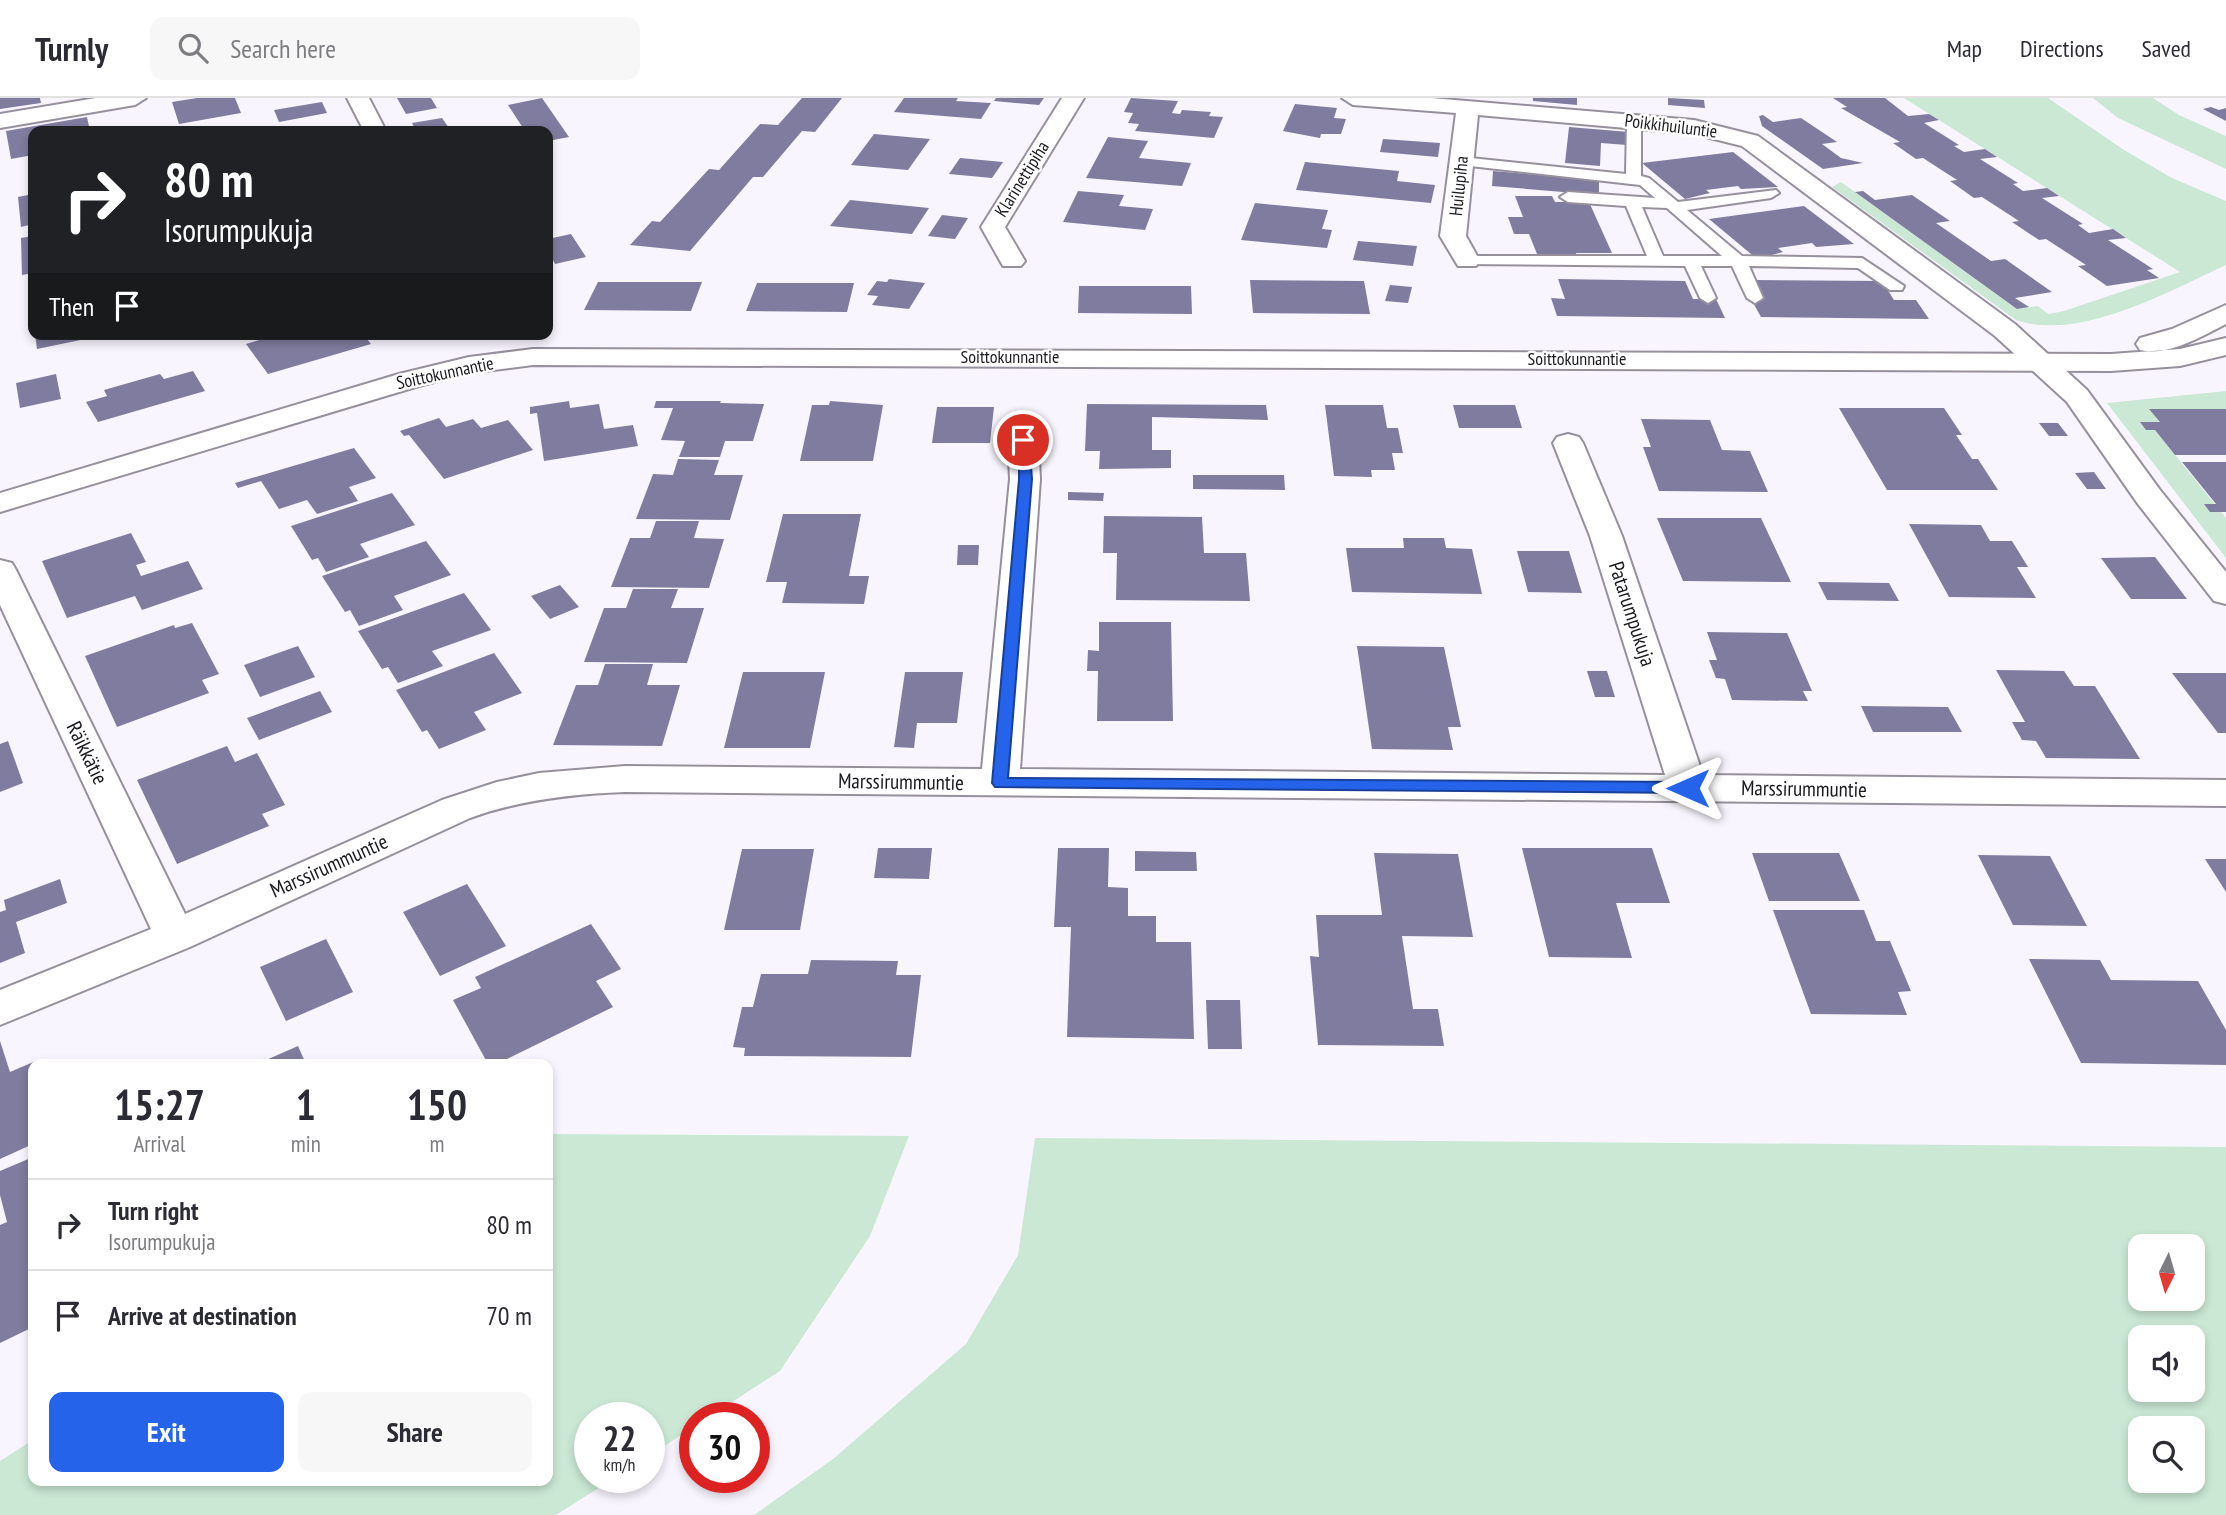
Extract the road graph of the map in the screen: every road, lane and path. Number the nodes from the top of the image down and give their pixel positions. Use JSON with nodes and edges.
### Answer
{"nodes":[{"id":1,"x":135,"y":98,"type":"edge"},
{"id":2,"x":358,"y":98,"type":"edge"},
{"id":3,"x":1073,"y":98,"type":"edge"},
{"id":4,"x":1353,"y":98,"type":"edge"},
{"id":5,"x":1468,"y":108,"type":"junction"},
{"id":6,"x":0,"y":121,"type":"edge"},
{"id":7,"x":1634,"y":121,"type":"junction"},
{"id":8,"x":372,"y":126,"type":"edge"},
{"id":9,"x":1461,"y":161,"type":"junction"},
{"id":10,"x":1633,"y":179,"type":"junction"},
{"id":11,"x":1771,"y":193,"type":"dead end"},
{"id":12,"x":1568,"y":197,"type":"dead end"},
{"id":13,"x":1632,"y":202,"type":"junction"},
{"id":14,"x":1674,"y":205,"type":"junction"},
{"id":15,"x":1657,"y":260,"type":"junction"},
{"id":16,"x":1012,"y":261,"type":"dead end"},
{"id":17,"x":1467,"y":261,"type":"joint"},
{"id":18,"x":1691,"y":261,"type":"junction"},
{"id":19,"x":1738,"y":261,"type":"junction"},
{"id":20,"x":1896,"y":286,"type":"dead end"},
{"id":21,"x":1708,"y":298,"type":"dead end"},
{"id":22,"x":1755,"y":298,"type":"dead end"},
{"id":23,"x":2226,"y":313,"type":"edge"},
{"id":24,"x":2226,"y":346,"type":"edge"},
{"id":25,"x":2040,"y":361,"type":"junction"},
{"id":26,"x":1023,"y":440,"type":"dead end"},
{"id":27,"x":1569,"y":443,"type":"dead end"},
{"id":28,"x":0,"y":503,"type":"edge"},
{"id":29,"x":0,"y":570,"type":"edge"},
{"id":30,"x":2226,"y":594,"type":"edge"},
{"id":31,"x":1000,"y":783,"type":"junction"},
{"id":32,"x":1688,"y":788,"type":"junction"},
{"id":33,"x":2226,"y":793,"type":"edge"},
{"id":34,"x":175,"y":936,"type":"junction"},
{"id":35,"x":0,"y":1008,"type":"edge"}],
"edges":[{"from":1,"to":6,"type":"street"},
{"from":2,"to":8,"type":"street"},
{"from":3,"to":16,"type":"street","name":"Klarinettipiha"},
{"from":4,"to":5,"type":"street","name":"Poikkihuiluntie"},
{"from":5,"to":7,"type":"street","name":"Poikkihuiluntie"},
{"from":5,"to":9,"type":"street","name":"Huilupiha"},
{"from":7,"to":10,"type":"lane"},
{"from":7,"to":25,"type":"street","name":"Poikkihuiluntie"},
{"from":9,"to":10,"type":"lane"},
{"from":9,"to":17,"type":"street","name":"Huilupiha"},
{"from":10,"to":14,"type":"lane"},
{"from":11,"to":14,"type":"lane"},
{"from":12,"to":13,"type":"lane"},
{"from":13,"to":14,"type":"lane"},
{"from":13,"to":15,"type":"lane"},
{"from":14,"to":19,"type":"lane"},
{"from":15,"to":17,"type":"lane"},
{"from":15,"to":18,"type":"lane"},
{"from":18,"to":19,"type":"lane"},
{"from":18,"to":21,"type":"lane"},
{"from":19,"to":20,"type":"lane"},
{"from":19,"to":22,"type":"lane"},
{"from":23,"to":25,"type":"street","name":"Soittokunnantie"},
{"from":24,"to":25,"type":"street","name":"Soittokunnantie"},
{"from":25,"to":28,"type":"street","name":"Soittokunnantie"},
{"from":25,"to":30,"type":"street"},
{"from":26,"to":31,"type":"street"},
{"from":27,"to":32,"type":"street","name":"Patarumpukuja"},
{"from":29,"to":34,"type":"street","name":"Räikkätie"},
{"from":31,"to":32,"type":"street","name":"Marssirummuntie"},
{"from":31,"to":34,"type":"street","name":"Marssirummuntie"},
{"from":32,"to":33,"type":"street","name":"Marssirummuntie"},
{"from":34,"to":35,"type":"street","name":"Marssirummuntie"}]}
